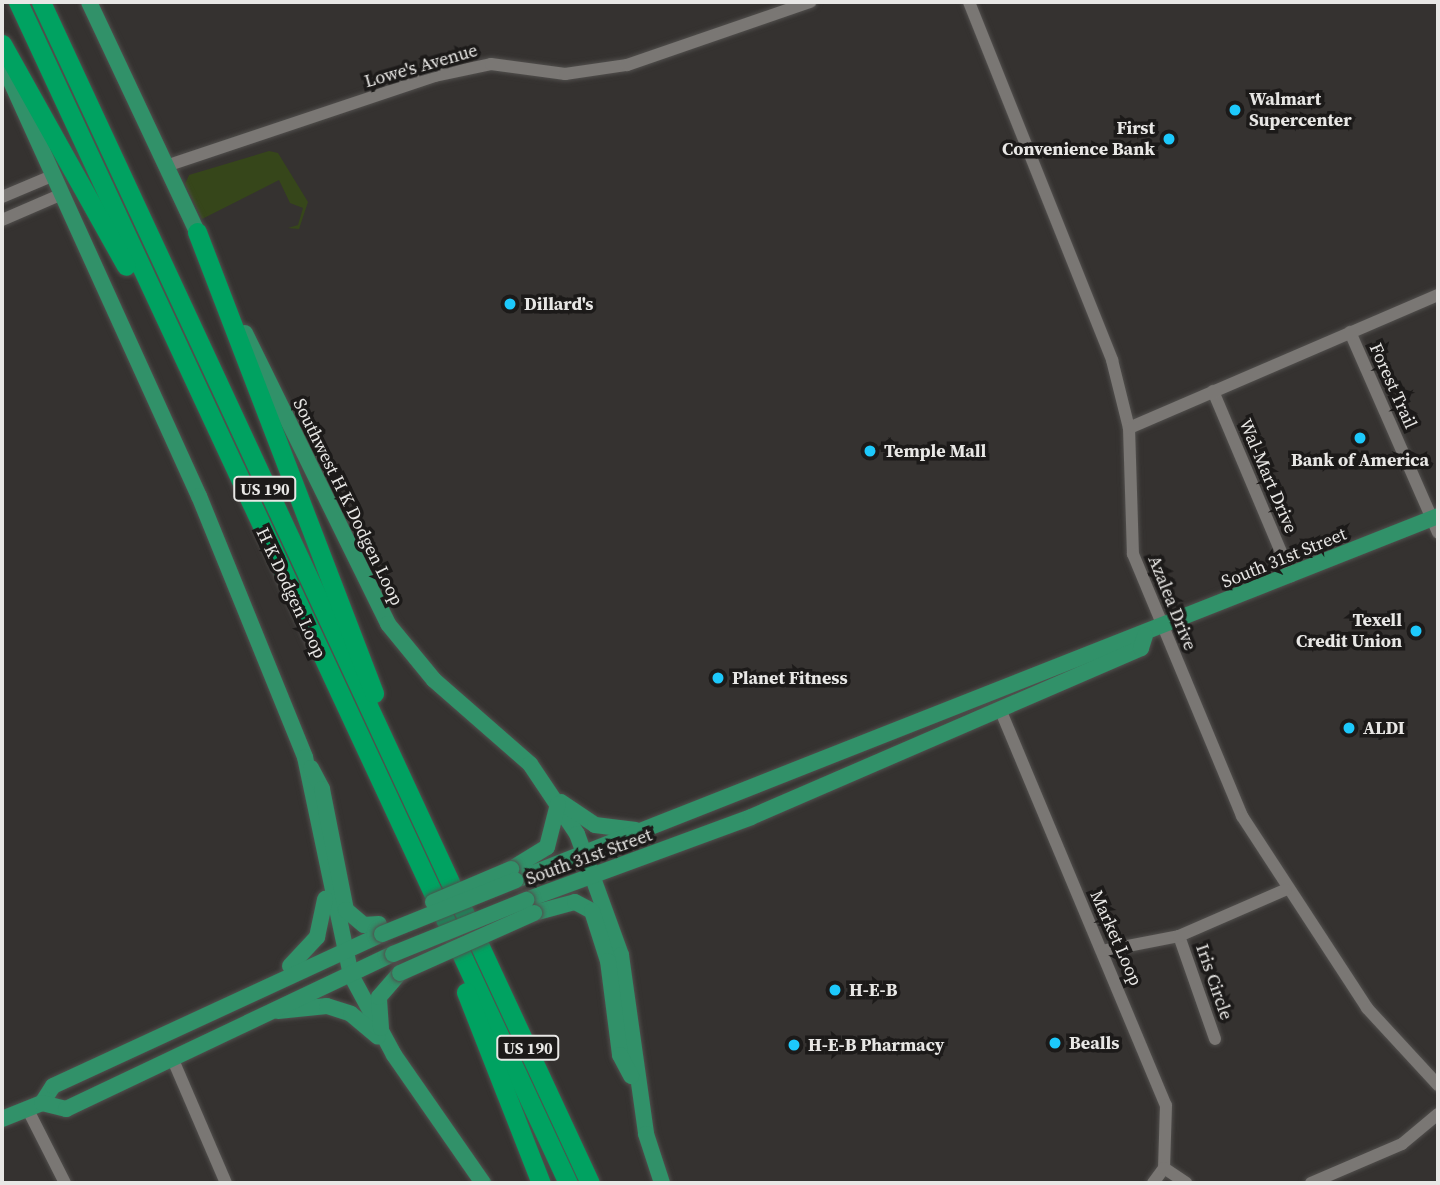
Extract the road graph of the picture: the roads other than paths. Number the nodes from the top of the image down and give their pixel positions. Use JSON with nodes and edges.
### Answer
{"nodes":[{"id":1,"x":18,"y":2,"type":"edge"},
{"id":2,"x":41,"y":2,"type":"edge"},
{"id":3,"x":89,"y":2,"type":"edge"},
{"id":4,"x":810,"y":2,"type":"edge"},
{"id":5,"x":969,"y":2,"type":"edge"},
{"id":6,"x":2,"y":44,"type":"edge"},
{"id":7,"x":2,"y":62,"type":"edge"},
{"id":8,"x":166,"y":166,"type":"junction"},
{"id":9,"x":52,"y":176,"type":"junction"},
{"id":10,"x":61,"y":195,"type":"junction"},
{"id":11,"x":2,"y":197,"type":"edge"},
{"id":12,"x":2,"y":220,"type":"edge"},
{"id":13,"x":197,"y":232,"type":"junction"},
{"id":14,"x":1438,"y":295,"type":"edge"},
{"id":15,"x":1350,"y":332,"type":"junction"},
{"id":16,"x":1213,"y":391,"type":"junction"},
{"id":17,"x":1129,"y":428,"type":"junction"},
{"id":18,"x":218,"y":435,"type":"junction"},
{"id":19,"x":1436,"y":522,"type":"edge"},
{"id":20,"x":1291,"y":576,"type":"junction"},
{"id":21,"x":1162,"y":629,"type":"junction"},
{"id":22,"x":1145,"y":636,"type":"junction"},
{"id":23,"x":1000,"y":709,"type":"junction"},
{"id":24,"x":363,"y":742,"type":"junction"},
{"id":25,"x":305,"y":757,"type":"junction"},
{"id":26,"x":556,"y":800,"type":"junction"},
{"id":27,"x":646,"y":830,"type":"junction"},
{"id":28,"x":584,"y":851,"type":"junction"},
{"id":29,"x":324,"y":866,"type":"junction"},
{"id":30,"x":594,"y":874,"type":"junction"},
{"id":31,"x":514,"y":875,"type":"junction"},
{"id":32,"x":1285,"y":890,"type":"junction"},
{"id":33,"x":530,"y":907,"type":"junction"},
{"id":34,"x":381,"y":929,"type":"junction"},
{"id":35,"x":1180,"y":936,"type":"junction"},
{"id":36,"x":342,"y":948,"type":"junction"},
{"id":37,"x":1102,"y":951,"type":"junction"},
{"id":38,"x":495,"y":974,"type":"junction"},
{"id":39,"x":351,"y":975,"type":"junction"},
{"id":40,"x":233,"y":1000,"type":"junction"},
{"id":41,"x":261,"y":1013,"type":"junction"},
{"id":42,"x":1215,"y":1039,"type":"dead end"},
{"id":43,"x":386,"y":1042,"type":"junction"},
{"id":44,"x":173,"y":1060,"type":"junction"},
{"id":45,"x":1436,"y":1080,"type":"edge"},
{"id":46,"x":638,"y":1091,"type":"junction"},
{"id":47,"x":35,"y":1105,"type":"junction"},
{"id":48,"x":1438,"y":1114,"type":"edge"},
{"id":49,"x":2,"y":1119,"type":"edge"},
{"id":50,"x":1164,"y":1168,"type":"junction"},
{"id":51,"x":65,"y":1183,"type":"edge"},
{"id":52,"x":226,"y":1183,"type":"edge"},
{"id":53,"x":483,"y":1183,"type":"edge"},
{"id":54,"x":541,"y":1183,"type":"edge"},
{"id":55,"x":568,"y":1183,"type":"edge"},
{"id":56,"x":592,"y":1183,"type":"edge"},
{"id":57,"x":662,"y":1183,"type":"edge"},
{"id":58,"x":1153,"y":1183,"type":"edge"},
{"id":59,"x":1186,"y":1183,"type":"edge"},
{"id":60,"x":1311,"y":1183,"type":"edge"}],
"edges":[{"from":1,"to":18,"type":"highway","name":"H K Dodgen Loop","number":"US 190"},
{"from":2,"to":38,"type":"highway","name":"H K Dodgen Loop","number":"US 190"},
{"from":3,"to":8,"type":"main road","name":"Southwest H K Dodgen Loop"},
{"from":4,"to":8,"type":"street","name":"Lowe's Avenue"},
{"from":5,"to":17,"type":"street","name":"Azalea Drive"},
{"from":6,"to":18,"type":"highway"},
{"from":7,"to":9,"type":"main road"},
{"from":8,"to":13,"type":"main road","name":"Southwest H K Dodgen Loop"},
{"from":9,"to":10,"type":"main road"},
{"from":9,"to":11,"type":"street"},
{"from":10,"to":12,"type":"street"},
{"from":10,"to":25,"type":"main road"},
{"from":13,"to":26,"type":"main road","name":"Southwest H K Dodgen Loop"},
{"from":13,"to":38,"type":"highway"},
{"from":14,"to":15,"type":"street"},
{"from":15,"to":16,"type":"street"},
{"from":15,"to":19,"type":"street","name":"Forest Trail"},
{"from":16,"to":17,"type":"street"},
{"from":16,"to":20,"type":"street","name":"Wal-Mart Drive"},
{"from":17,"to":21,"type":"street","name":"Azalea Drive"},
{"from":18,"to":24,"type":"highway","name":"H K Dodgen Loop","number":"US 190"},
{"from":19,"to":20,"type":"main road","name":"South 31st Street"},
{"from":20,"to":21,"type":"main road","name":"South 31st Street"},
{"from":21,"to":22,"type":"main road","name":"South 31st Street"},
{"from":21,"to":32,"type":"street","name":"Azalea Drive"},
{"from":22,"to":23,"type":"main road","name":"South 31st Street"},
{"from":22,"to":27,"type":"main road","name":"South 31st Street"},
{"from":23,"to":30,"type":"main road","name":"South 31st Street"},
{"from":23,"to":37,"type":"street","name":"Market Loop"},
{"from":24,"to":54,"type":"highway"},
{"from":24,"to":55,"type":"highway","name":"H K Dodgen Loop","number":"US 190"},
{"from":25,"to":29,"type":"main road"},
{"from":25,"to":34,"type":"main road"},
{"from":26,"to":27,"type":"main road"},
{"from":26,"to":28,"type":"main road","name":"Southwest H K Dodgen Loop"},
{"from":26,"to":31,"type":"main road"},
{"from":27,"to":28,"type":"main road","name":"South 31st Street"},
{"from":28,"to":30,"type":"main road","name":"Southwest H K Dodgen Loop"},
{"from":28,"to":31,"type":"main road","name":"South 31st Street"},
{"from":29,"to":36,"type":"main road"},
{"from":29,"to":40,"type":"main road"},
{"from":30,"to":33,"type":"main road","name":"South 31st Street"},
{"from":30,"to":46,"type":"main road","name":"Southwest H K Dodgen Loop"},
{"from":31,"to":34,"type":"main road","name":"South 31st Street","bridge":true},
{"from":32,"to":35,"type":"street"},
{"from":32,"to":45,"type":"street","name":"Azalea Drive"},
{"from":33,"to":39,"type":"main road","name":"South 31st Street","bridge":true},
{"from":33,"to":43,"type":"main road","bridge":true},
{"from":33,"to":46,"type":"main road"},
{"from":34,"to":36,"type":"main road","name":"South 31st Street"},
{"from":35,"to":37,"type":"street"},
{"from":35,"to":42,"type":"street","name":"Iris Circle"},
{"from":36,"to":39,"type":"main road"},
{"from":36,"to":40,"type":"main road","name":"South 31st Street"},
{"from":37,"to":50,"type":"street","name":"Market Loop"},
{"from":38,"to":56,"type":"highway","name":"H K Dodgen Loop","number":"US 190"},
{"from":39,"to":41,"type":"main road","name":"South 31st Street"},
{"from":39,"to":43,"type":"main road"},
{"from":40,"to":47,"type":"main road","name":"South 31st Street"},
{"from":41,"to":43,"type":"main road"},
{"from":41,"to":44,"type":"main road","name":"South 31st Street"},
{"from":43,"to":53,"type":"main road"},
{"from":44,"to":47,"type":"main road","name":"South 31st Street"},
{"from":44,"to":52,"type":"street"},
{"from":46,"to":57,"type":"main road","name":"Southwest H K Dodgen Loop"},
{"from":47,"to":49,"type":"main road","name":"South 31st Street"},
{"from":47,"to":51,"type":"street"},
{"from":48,"to":60,"type":"street"},
{"from":50,"to":58,"type":"street"},
{"from":50,"to":59,"type":"street"}]}
